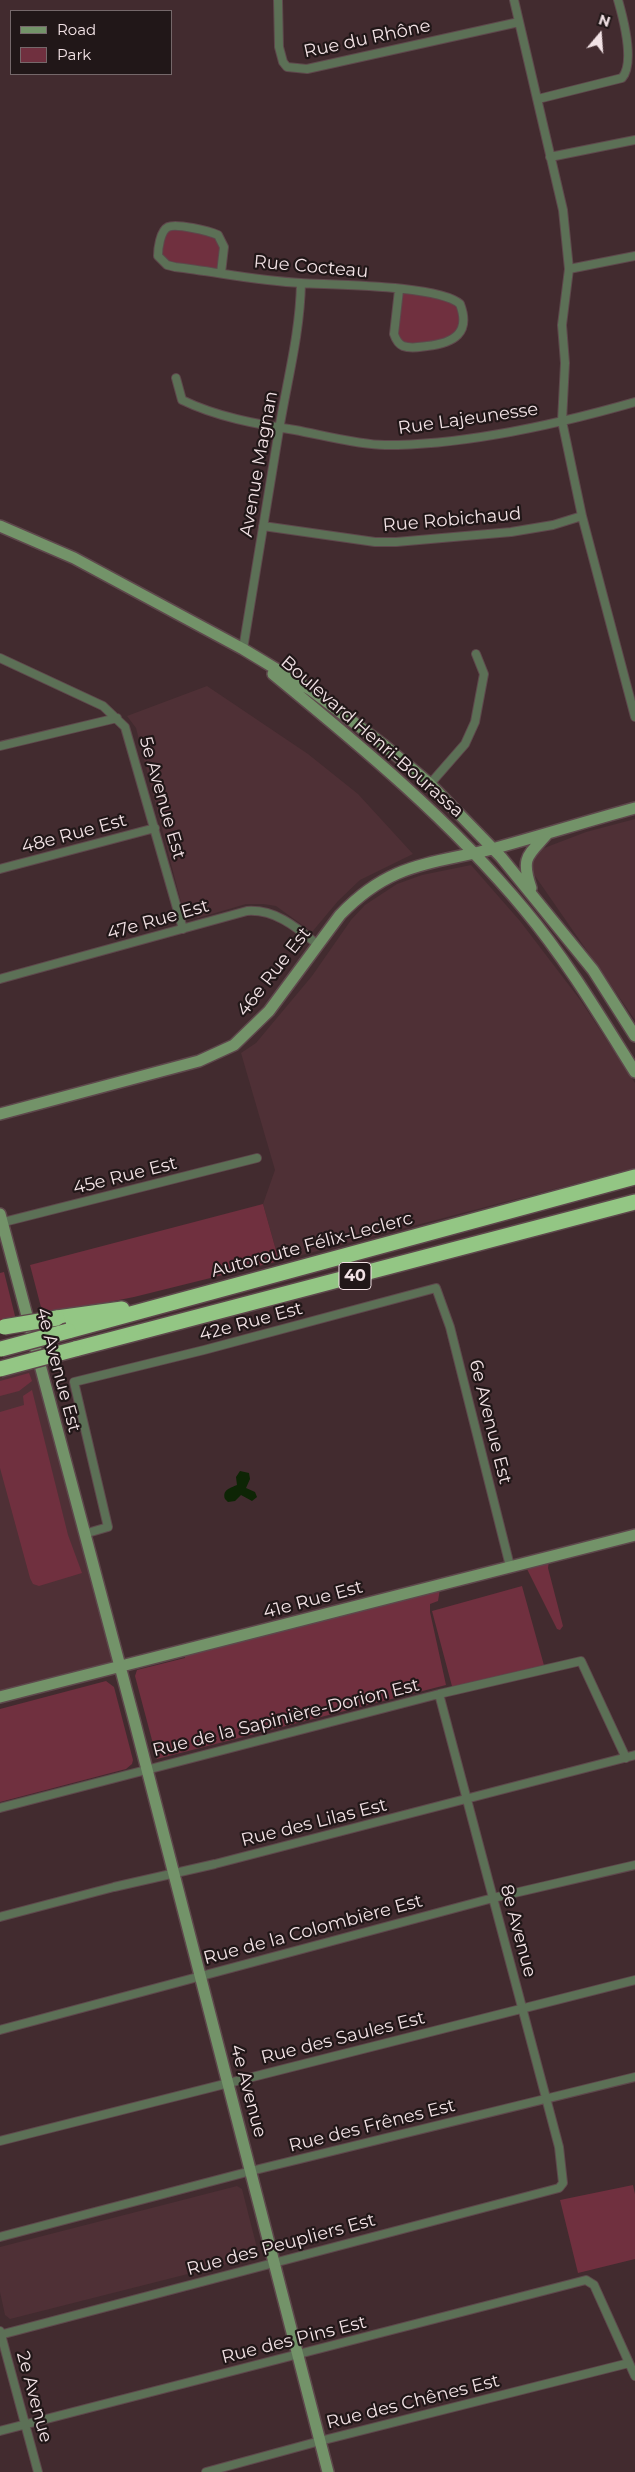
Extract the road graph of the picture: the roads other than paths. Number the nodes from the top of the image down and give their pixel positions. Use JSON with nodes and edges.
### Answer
{"nodes":[{"id":1,"x":278,"y":0,"type":"edge"},
{"id":2,"x":514,"y":0,"type":"edge"},
{"id":3,"x":618,"y":0,"type":"edge"},
{"id":4,"x":519,"y":22,"type":"junction"},
{"id":5,"x":538,"y":99,"type":"junction"},
{"id":6,"x":635,"y":140,"type":"edge"},
{"id":7,"x":550,"y":157,"type":"junction"},
{"id":8,"x":635,"y":256,"type":"edge"},
{"id":9,"x":569,"y":269,"type":"junction"},
{"id":10,"x":221,"y":273,"type":"junction"},
{"id":11,"x":301,"y":284,"type":"junction"},
{"id":12,"x":399,"y":290,"type":"junction"},
{"id":13,"x":176,"y":378,"type":"dead end"},
{"id":14,"x":635,"y":402,"type":"edge"},
{"id":15,"x":562,"y":421,"type":"junction"},
{"id":16,"x":280,"y":428,"type":"junction"},
{"id":17,"x":582,"y":516,"type":"junction"},
{"id":18,"x":0,"y":526,"type":"edge"},
{"id":19,"x":264,"y":526,"type":"junction"},
{"id":20,"x":243,"y":649,"type":"junction"},
{"id":21,"x":476,"y":654,"type":"dead end"},
{"id":22,"x":0,"y":658,"type":"edge"},
{"id":23,"x":635,"y":717,"type":"edge"},
{"id":24,"x":117,"y":718,"type":"junction"},
{"id":25,"x":0,"y":746,"type":"edge"},
{"id":26,"x":430,"y":784,"type":"junction"},
{"id":27,"x":635,"y":808,"type":"edge"},
{"id":28,"x":156,"y":828,"type":"junction"},
{"id":29,"x":549,"y":832,"type":"junction"},
{"id":30,"x":493,"y":848,"type":"junction"},
{"id":31,"x":474,"y":852,"type":"junction"},
{"id":32,"x":0,"y":869,"type":"edge"},
{"id":33,"x":534,"y":895,"type":"junction"},
{"id":34,"x":183,"y":929,"type":"junction"},
{"id":35,"x":317,"y":944,"type":"junction"},
{"id":36,"x":0,"y":979,"type":"edge"},
{"id":37,"x":635,"y":1036,"type":"edge"},
{"id":38,"x":635,"y":1072,"type":"edge"},
{"id":39,"x":0,"y":1114,"type":"edge"},
{"id":40,"x":257,"y":1158,"type":"dead end"},
{"id":41,"x":635,"y":1177,"type":"edge"},
{"id":42,"x":635,"y":1202,"type":"edge"},
{"id":43,"x":1,"y":1220,"type":"edge"},
{"id":44,"x":436,"y":1288,"type":"joint"},
{"id":45,"x":156,"y":1307,"type":"junction"},
{"id":46,"x":2,"y":1327,"type":"edge"},
{"id":47,"x":0,"y":1349,"type":"edge"},
{"id":48,"x":0,"y":1369,"type":"edge"},
{"id":49,"x":74,"y":1382,"type":"joint"},
{"id":50,"x":84,"y":1534,"type":"junction"},
{"id":51,"x":635,"y":1535,"type":"edge"},
{"id":52,"x":510,"y":1566,"type":"junction"},
{"id":53,"x":119,"y":1666,"type":"junction"},
{"id":54,"x":439,"y":1694,"type":"junction"},
{"id":55,"x":0,"y":1697,"type":"edge"},
{"id":56,"x":134,"y":1719,"type":"joint"},
{"id":57,"x":635,"y":1755,"type":"edge"},
{"id":58,"x":626,"y":1758,"type":"junction"},
{"id":59,"x":146,"y":1769,"type":"junction"},
{"id":60,"x":467,"y":1800,"type":"junction"},
{"id":61,"x":0,"y":1808,"type":"edge"},
{"id":62,"x":635,"y":1865,"type":"edge"},
{"id":63,"x":173,"y":1874,"type":"junction"},
{"id":64,"x":493,"y":1898,"type":"junction"},
{"id":65,"x":0,"y":1917,"type":"edge"},
{"id":66,"x":200,"y":1976,"type":"junction"},
{"id":67,"x":635,"y":1980,"type":"edge"},
{"id":68,"x":523,"y":2008,"type":"junction"},
{"id":69,"x":0,"y":2030,"type":"edge"},
{"id":70,"x":635,"y":2077,"type":"edge"},
{"id":71,"x":228,"y":2083,"type":"junction"},
{"id":72,"x":547,"y":2099,"type":"junction"},
{"id":73,"x":0,"y":2141,"type":"edge"},
{"id":74,"x":251,"y":2171,"type":"junction"},
{"id":75,"x":564,"y":2177,"type":"joint"},
{"id":76,"x":0,"y":2237,"type":"edge"},
{"id":77,"x":274,"y":2262,"type":"junction"},
{"id":78,"x":0,"y":2333,"type":"edge"},
{"id":79,"x":298,"y":2354,"type":"junction"},
{"id":80,"x":629,"y":2362,"type":"junction"},
{"id":81,"x":635,"y":2376,"type":"edge"},
{"id":82,"x":26,"y":2424,"type":"junction"},
{"id":83,"x":0,"y":2431,"type":"edge"},
{"id":84,"x":320,"y":2441,"type":"junction"},
{"id":85,"x":38,"y":2472,"type":"edge"},
{"id":86,"x":206,"y":2472,"type":"edge"},
{"id":87,"x":328,"y":2472,"type":"edge"}],
"edges":[{"from":1,"to":4,"type":"street","name":"Rue du Rhône"},
{"from":2,"to":4,"type":"street"},
{"from":3,"to":5,"type":"street"},
{"from":4,"to":5,"type":"street"},
{"from":5,"to":7,"type":"street"},
{"from":6,"to":7,"type":"street"},
{"from":7,"to":9,"type":"street"},
{"from":8,"to":9,"type":"street"},
{"from":9,"to":15,"type":"street"},
{"from":10,"to":10,"type":"street","name":"Rue Cocteau"},
{"from":10,"to":11,"type":"street","name":"Rue Cocteau"},
{"from":11,"to":12,"type":"street","name":"Rue Cocteau"},
{"from":11,"to":16,"type":"street","name":"Avenue Magnan"},
{"from":12,"to":12,"type":"street","name":"Rue Cocteau"},
{"from":13,"to":16,"type":"street","name":"Rue Lajeunesse"},
{"from":14,"to":15,"type":"street","name":"Rue Lajeunesse"},
{"from":15,"to":16,"type":"street","name":"Rue Lajeunesse"},
{"from":15,"to":17,"type":"street"},
{"from":16,"to":19,"type":"street","name":"Avenue Magnan"},
{"from":17,"to":19,"type":"street","name":"Rue Robichaud"},
{"from":17,"to":23,"type":"street"},
{"from":18,"to":20,"type":"street","name":"Boulevard Henri-Bourassa"},
{"from":19,"to":20,"type":"street","name":"Avenue Magnan"},
{"from":20,"to":26,"type":"street","name":"Boulevard Henri-Bourassa"},
{"from":20,"to":31,"type":"street","name":"Boulevard Henri-Bourassa"},
{"from":21,"to":26,"type":"street"},
{"from":22,"to":24,"type":"street","name":"5e Avenue Est"},
{"from":24,"to":25,"type":"street"},
{"from":24,"to":28,"type":"street","name":"5e Avenue Est"},
{"from":26,"to":30,"type":"street","name":"Boulevard Henri-Bourassa"},
{"from":27,"to":29,"type":"street","name":"46e Rue Est"},
{"from":28,"to":32,"type":"street","name":"48e Rue Est"},
{"from":28,"to":34,"type":"street","name":"5e Avenue Est"},
{"from":29,"to":30,"type":"street","name":"46e Rue Est"},
{"from":29,"to":33,"type":"street"},
{"from":30,"to":31,"type":"street","name":"46e Rue Est"},
{"from":30,"to":33,"type":"street","name":"Boulevard Henri-Bourassa"},
{"from":31,"to":35,"type":"street","name":"46e Rue Est"},
{"from":31,"to":38,"type":"street","name":"Boulevard Henri-Bourassa"},
{"from":33,"to":37,"type":"street","name":"Boulevard Henri-Bourassa"},
{"from":34,"to":35,"type":"street","name":"47e Rue Est"},
{"from":34,"to":36,"type":"street","name":"47e Rue Est"},
{"from":35,"to":39,"type":"street","name":"46e Rue Est"},
{"from":40,"to":43,"type":"street","name":"45e Rue Est"},
{"from":41,"to":45,"type":"highway","name":"Autoroute Félix-Leclerc","number":"40"},
{"from":42,"to":48,"type":"highway","number":"40","bridge":true},
{"from":43,"to":50,"type":"street","name":"4e Avenue Est"},
{"from":44,"to":49,"type":"street","name":"42e Rue Est"},
{"from":44,"to":52,"type":"street","name":"6e Avenue Est"},
{"from":45,"to":46,"type":"highway","bridge":true},
{"from":45,"to":47,"type":"highway","name":"Autoroute Félix-Leclerc","number":"40","bridge":true},
{"from":49,"to":50,"type":"street","name":"4e Avenue Est"},
{"from":50,"to":53,"type":"street","name":"4e Avenue Est"},
{"from":51,"to":52,"type":"street","name":"41e Rue Est"},
{"from":52,"to":53,"type":"street","name":"41e Rue Est"},
{"from":53,"to":55,"type":"street","name":"41e Rue Est"},
{"from":53,"to":56,"type":"street","name":"4e Avenue Est"},
{"from":54,"to":58,"type":"street","name":"Rue de la Sapinière-Dorion Est"},
{"from":54,"to":59,"type":"street","name":"Rue de la Sapinière-Dorion Est"},
{"from":54,"to":60,"type":"street","name":"8e Avenue"},
{"from":56,"to":59,"type":"street","name":"4e Avenue"},
{"from":57,"to":58,"type":"street","name":"Rue des Lilas Est"},
{"from":58,"to":60,"type":"street","name":"Rue des Lilas Est"},
{"from":59,"to":61,"type":"street","name":"Rue de la Sapinière-Dorion Est"},
{"from":59,"to":63,"type":"street","name":"4e Avenue"},
{"from":60,"to":63,"type":"street","name":"Rue des Lilas Est"},
{"from":60,"to":64,"type":"street","name":"8e Avenue"},
{"from":62,"to":64,"type":"street","name":"Rue de la Colombière Est"},
{"from":63,"to":65,"type":"street","name":"Rue des Lilas Est"},
{"from":63,"to":66,"type":"street","name":"4e Avenue"},
{"from":64,"to":66,"type":"street","name":"Rue de la Colombière Est"},
{"from":64,"to":68,"type":"street","name":"8e Avenue"},
{"from":66,"to":69,"type":"street","name":"Rue de la Colombière Est"},
{"from":66,"to":71,"type":"street","name":"4e Avenue"},
{"from":67,"to":68,"type":"street","name":"Rue des Saules Est"},
{"from":68,"to":71,"type":"street","name":"Rue des Saules Est"},
{"from":68,"to":72,"type":"street","name":"8e Avenue"},
{"from":70,"to":72,"type":"street","name":"Rue des Frênes Est"},
{"from":71,"to":73,"type":"street","name":"Rue des Saules Est"},
{"from":71,"to":74,"type":"street","name":"4e Avenue"},
{"from":72,"to":74,"type":"street","name":"Rue des Frênes Est"},
{"from":72,"to":75,"type":"street","name":"8e Avenue"},
{"from":74,"to":76,"type":"street","name":"Rue des Frênes Est"},
{"from":74,"to":77,"type":"street","name":"4e Avenue"},
{"from":75,"to":77,"type":"street","name":"Rue des Peupliers Est"},
{"from":77,"to":78,"type":"street","name":"Rue des Peupliers Est"},
{"from":77,"to":79,"type":"street","name":"4e Avenue"},
{"from":78,"to":82,"type":"street","name":"2e Avenue"},
{"from":79,"to":80,"type":"street","name":"Rue des Pins Est"},
{"from":79,"to":82,"type":"street","name":"Rue des Pins Est"},
{"from":79,"to":84,"type":"street","name":"4e Avenue"},
{"from":80,"to":81,"type":"street"},
{"from":80,"to":84,"type":"street","name":"Rue des Chênes Est"},
{"from":82,"to":83,"type":"street","name":"Rue des Pins Est"},
{"from":82,"to":85,"type":"street","name":"2e Avenue"},
{"from":84,"to":86,"type":"street","name":"Rue des Chênes Est"},
{"from":84,"to":87,"type":"street","name":"4e Avenue"}]}
